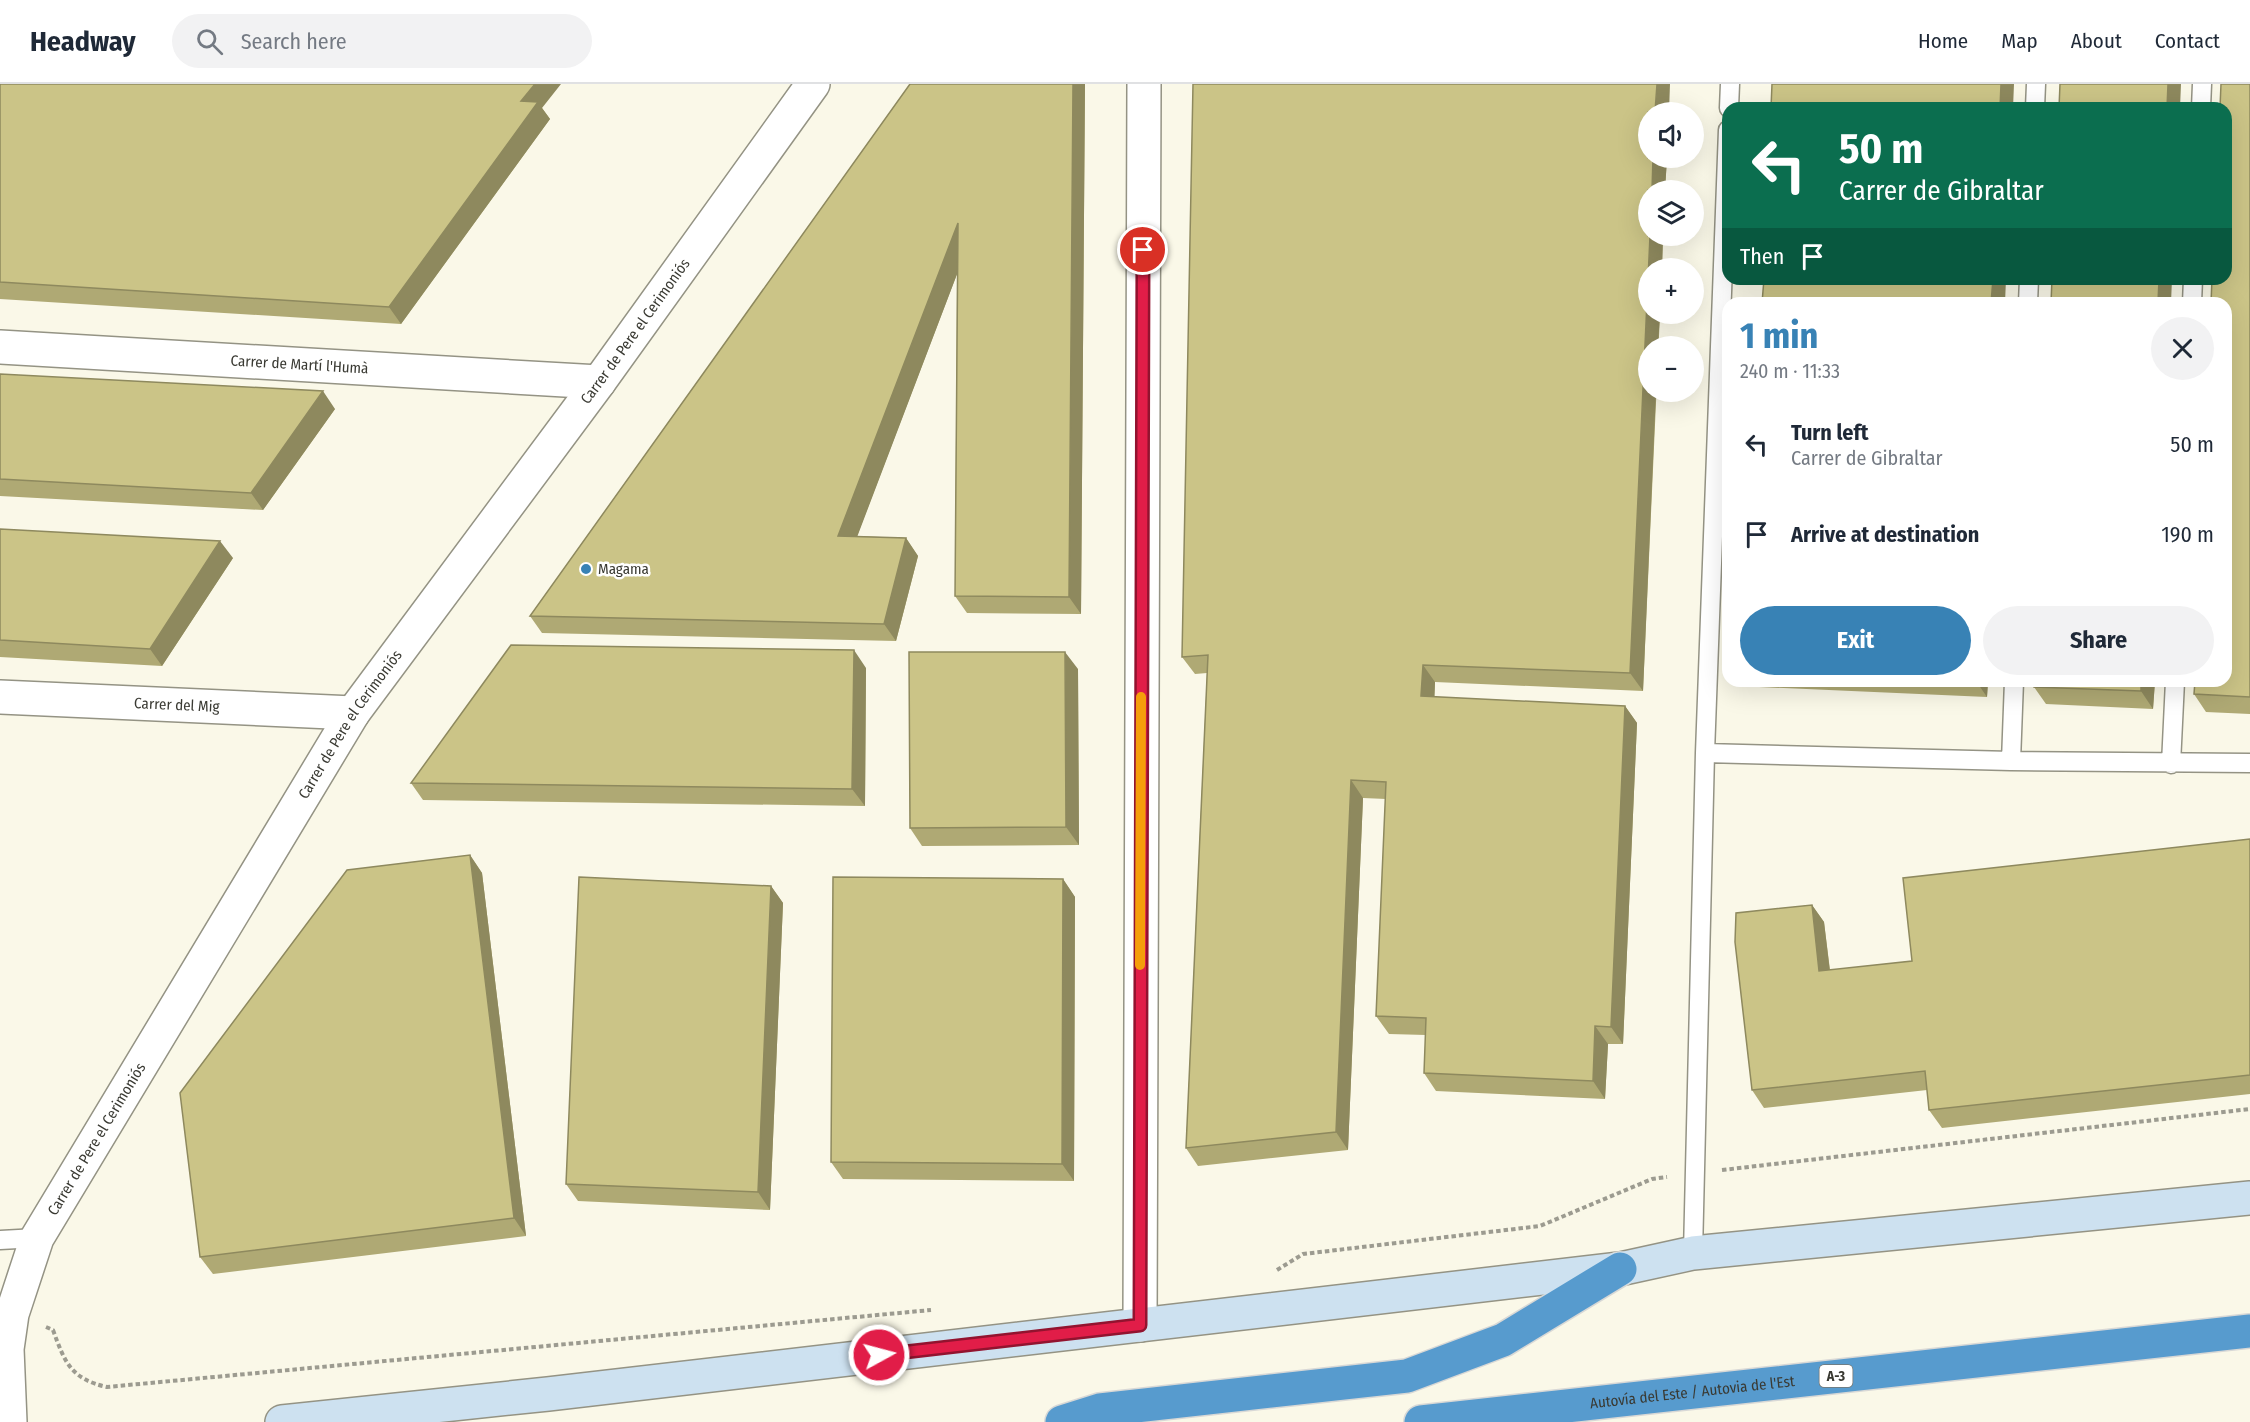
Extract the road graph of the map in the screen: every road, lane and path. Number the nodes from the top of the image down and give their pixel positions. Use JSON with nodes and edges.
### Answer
{"nodes":[{"id":1,"x":813,"y":84,"type":"edge"},
{"id":2,"x":1144,"y":84,"type":"edge"},
{"id":3,"x":1730,"y":84,"type":"edge"},
{"id":4,"x":2036,"y":84,"type":"edge"},
{"id":5,"x":2202,"y":84,"type":"edge"},
{"id":6,"x":1729,"y":102,"type":"edge"},
{"id":7,"x":2035,"y":102,"type":"edge"},
{"id":8,"x":2201,"y":102,"type":"edge"},
{"id":9,"x":1722,"y":285,"type":"edge"},
{"id":10,"x":0,"y":347,"type":"edge"},
{"id":11,"x":599,"y":382,"type":"junction"},
{"id":12,"x":2014,"y":687,"type":"edge"},
{"id":13,"x":2175,"y":687,"type":"edge"},
{"id":14,"x":0,"y":697,"type":"edge"},
{"id":15,"x":353,"y":713,"type":"junction"},
{"id":16,"x":1705,"y":753,"type":"junction"},
{"id":17,"x":2011,"y":761,"type":"junction"},
{"id":18,"x":2250,"y":762,"type":"edge"},
{"id":19,"x":2171,"y":764,"type":"junction"},
{"id":20,"x":2250,"y":1198,"type":"edge"},
{"id":21,"x":37,"y":1238,"type":"junction"},
{"id":22,"x":0,"y":1240,"type":"edge"},
{"id":23,"x":1693,"y":1253,"type":"junction"},
{"id":24,"x":1620,"y":1269,"type":"junction"},
{"id":25,"x":1140,"y":1325,"type":"junction"},
{"id":26,"x":2250,"y":1331,"type":"edge"},
{"id":27,"x":10,"y":1422,"type":"edge"},
{"id":28,"x":282,"y":1422,"type":"edge"},
{"id":29,"x":1062,"y":1422,"type":"edge"},
{"id":30,"x":1421,"y":1422,"type":"edge"}],
"edges":[{"from":1,"to":11,"type":"street","name":"Carrer de Pere el Cerimoniós"},
{"from":2,"to":25,"type":"street"},
{"from":3,"to":6,"type":"lane"},
{"from":4,"to":7,"type":"lane"},
{"from":5,"to":8,"type":"lane"},
{"from":9,"to":16,"type":"lane"},
{"from":10,"to":11,"type":"street","name":"Carrer de Martí l'Humà"},
{"from":11,"to":15,"type":"street","name":"Carrer de Pere el Cerimoniós"},
{"from":12,"to":17,"type":"lane"},
{"from":13,"to":19,"type":"lane"},
{"from":14,"to":15,"type":"street","name":"Carrer del Mig"},
{"from":15,"to":21,"type":"street","name":"Carrer de Pere el Cerimoniós"},
{"from":16,"to":17,"type":"lane"},
{"from":16,"to":23,"type":"lane"},
{"from":17,"to":19,"type":"lane"},
{"from":18,"to":19,"type":"lane"},
{"from":20,"to":23,"type":"street"},
{"from":21,"to":22,"type":"lane"},
{"from":21,"to":27,"type":"street","name":"Carrer de Pere el Cerimoniós"},
{"from":23,"to":24,"type":"street"},
{"from":24,"to":25,"type":"street"},
{"from":24,"to":29,"type":"highway"},
{"from":25,"to":28,"type":"street"},
{"from":26,"to":30,"type":"highway","name":"Autovía del Este / Autovia de l'Est","number":"A-3"}]}
